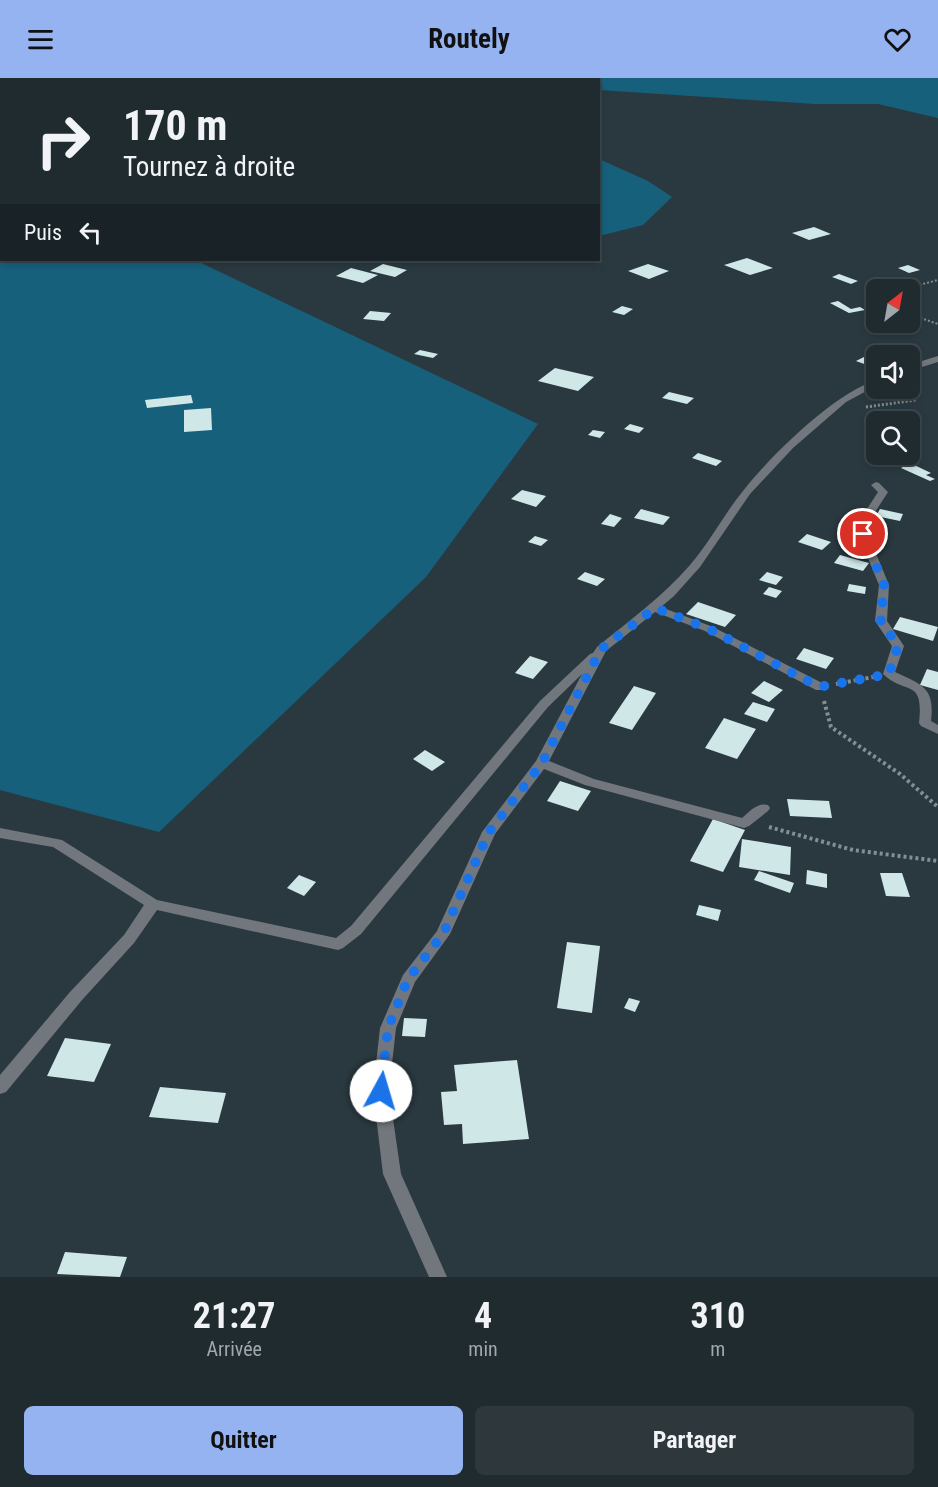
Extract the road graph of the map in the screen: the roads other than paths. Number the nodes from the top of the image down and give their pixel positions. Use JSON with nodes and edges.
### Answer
{"nodes":[{"id":1,"x":938,"y":359,"type":"edge"},
{"id":2,"x":920,"y":365,"type":"edge"},
{"id":3,"x":866,"y":389,"type":"edge"},
{"id":4,"x":876,"y":485,"type":"dead end"},
{"id":5,"x":655,"y":608,"type":"junction"},
{"id":6,"x":601,"y":649,"type":"junction"},
{"id":7,"x":819,"y":687,"type":"road end"},
{"id":8,"x":938,"y":730,"type":"edge"},
{"id":9,"x":542,"y":763,"type":"junction"},
{"id":10,"x":763,"y":808,"type":"dead end"},
{"id":11,"x":0,"y":833,"type":"edge"},
{"id":12,"x":153,"y":904,"type":"junction"},
{"id":13,"x":0,"y":1087,"type":"edge"},
{"id":14,"x":438,"y":1277,"type":"edge"}],
"edges":[{"from":1,"to":2,"type":"street"},
{"from":3,"to":5,"type":"street"},
{"from":4,"to":8,"type":"street"},
{"from":5,"to":6,"type":"street"},
{"from":5,"to":7,"type":"street"},
{"from":6,"to":9,"type":"street"},
{"from":6,"to":12,"type":"street"},
{"from":9,"to":10,"type":"street"},
{"from":9,"to":14,"type":"street"},
{"from":11,"to":12,"type":"street"},
{"from":12,"to":13,"type":"street"}]}
